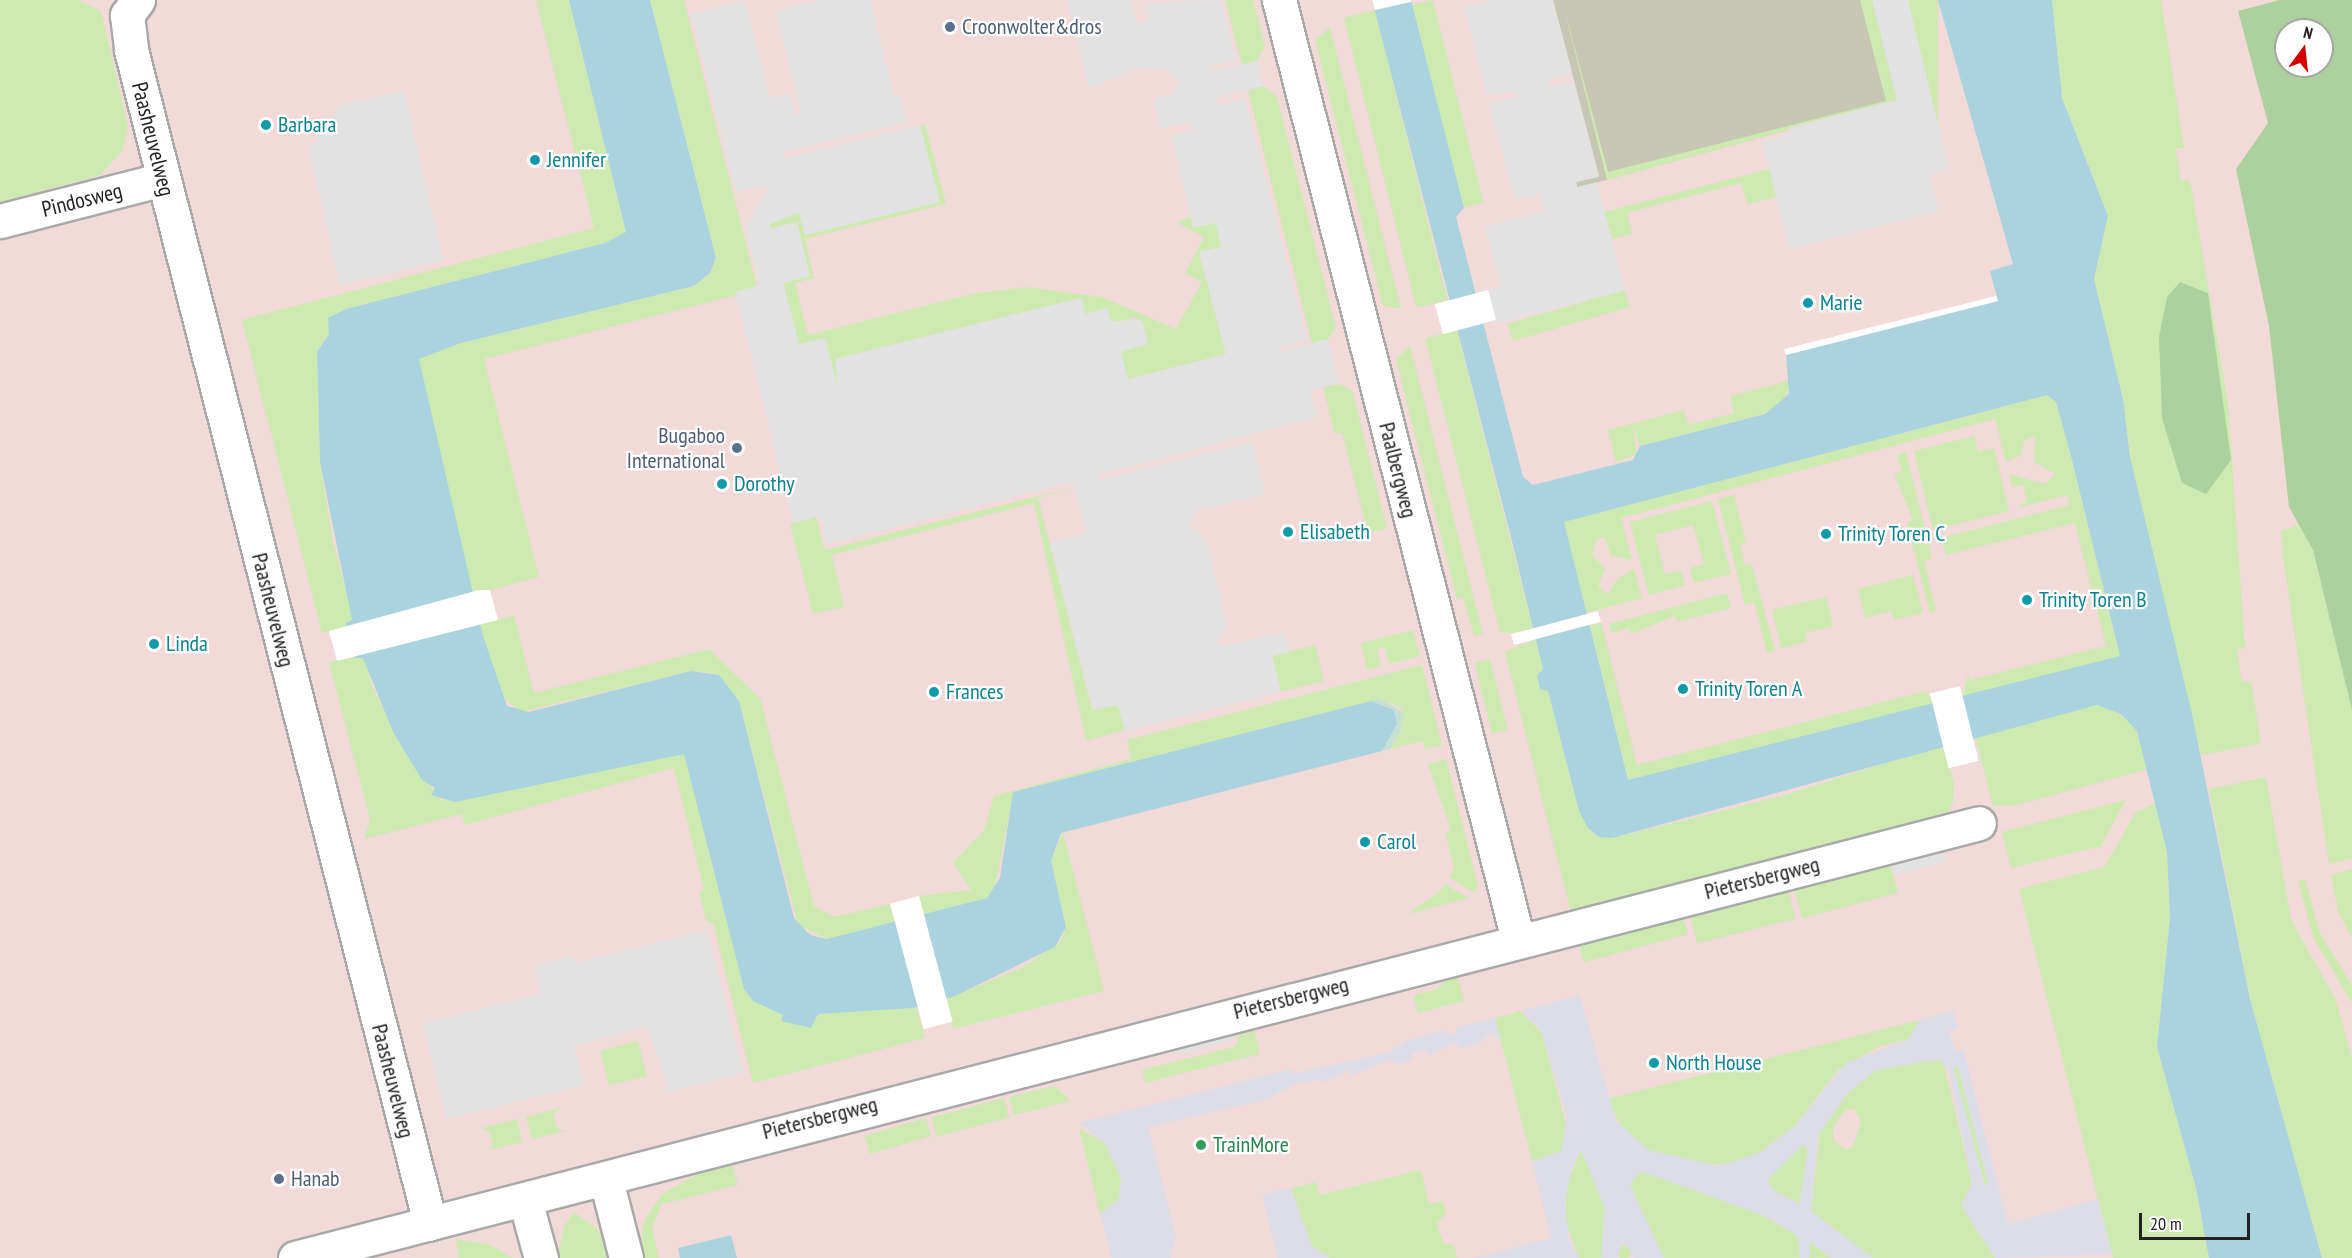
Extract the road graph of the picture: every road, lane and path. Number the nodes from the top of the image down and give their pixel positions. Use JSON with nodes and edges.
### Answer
{"nodes":[{"id":1,"x":138,"y":0,"type":"edge"},
{"id":2,"x":1279,"y":0,"type":"edge"},
{"id":3,"x":164,"y":180,"type":"junction"},
{"id":4,"x":0,"y":221,"type":"edge"},
{"id":5,"x":1979,"y":824,"type":"dead end"},
{"id":6,"x":1518,"y":940,"type":"junction"},
{"id":7,"x":606,"y":1180,"type":"junction"},
{"id":8,"x":525,"y":1200,"type":"junction"},
{"id":9,"x":430,"y":1223,"type":"junction"},
{"id":10,"x":295,"y":1258,"type":"edge"},
{"id":11,"x":541,"y":1258,"type":"edge"},
{"id":12,"x":626,"y":1258,"type":"edge"}],
"edges":[{"from":1,"to":3,"type":"street","name":"Paasheuvelweg"},
{"from":2,"to":6,"type":"street","name":"Paalbergweg"},
{"from":3,"to":4,"type":"street","name":"Pindosweg"},
{"from":3,"to":9,"type":"street","name":"Paasheuvelweg"},
{"from":5,"to":6,"type":"street","name":"Pietersbergweg"},
{"from":6,"to":7,"type":"street","name":"Pietersbergweg"},
{"from":7,"to":8,"type":"street"},
{"from":7,"to":12,"type":"street"},
{"from":8,"to":9,"type":"street"},
{"from":8,"to":11,"type":"street"},
{"from":9,"to":10,"type":"street"}]}
